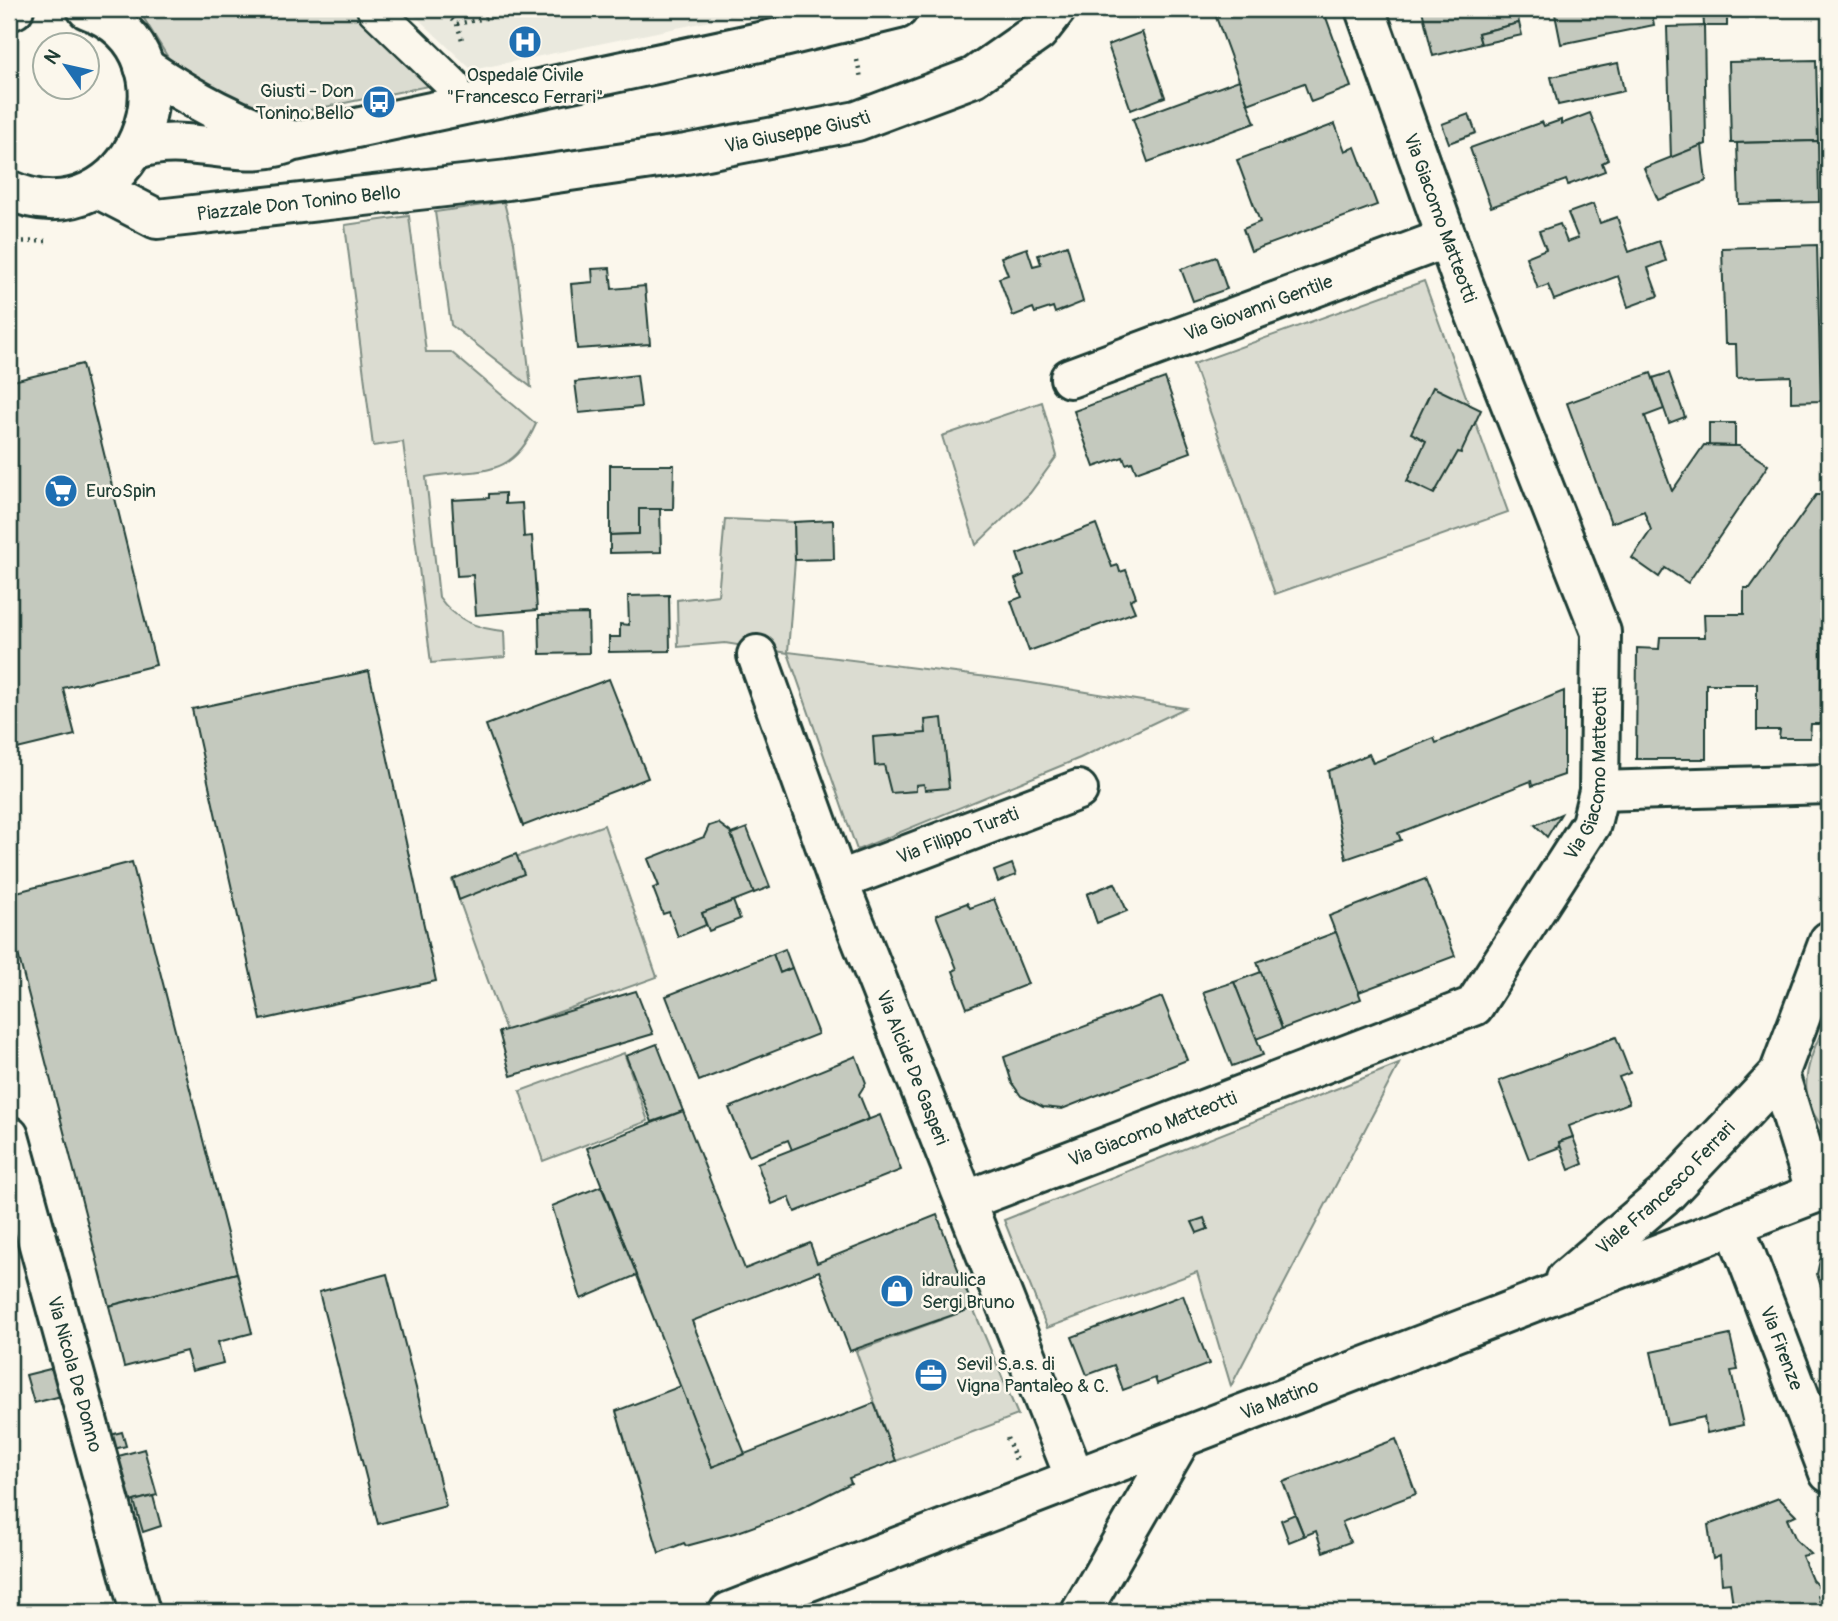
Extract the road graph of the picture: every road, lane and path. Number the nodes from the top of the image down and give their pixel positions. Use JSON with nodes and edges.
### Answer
{"nodes":[{"id":1,"x":14,"y":9,"type":"edge"},
{"id":2,"x":87,"y":9,"type":"edge"},
{"id":3,"x":374,"y":9,"type":"edge"},
{"id":4,"x":528,"y":9,"type":"edge"},
{"id":5,"x":898,"y":9,"type":"edge"},
{"id":6,"x":1056,"y":9,"type":"edge"},
{"id":7,"x":1365,"y":9,"type":"edge"},
{"id":8,"x":9,"y":11,"type":"edge"},
{"id":9,"x":457,"y":24,"type":"dead end"},
{"id":10,"x":144,"y":67,"type":"junction"},
{"id":11,"x":457,"y":95,"type":"junction"},
{"id":12,"x":295,"y":141,"type":"junction"},
{"id":13,"x":137,"y":149,"type":"junction"},
{"id":14,"x":508,"y":180,"type":"joint"},
{"id":15,"x":97,"y":188,"type":"junction"},
{"id":16,"x":19,"y":199,"type":"edge"},
{"id":17,"x":1447,"y":237,"type":"junction"},
{"id":18,"x":1070,"y":378,"type":"dead end"},
{"id":19,"x":757,"y":656,"type":"dead end"},
{"id":20,"x":1829,"y":784,"type":"edge"},
{"id":21,"x":1078,"y":790,"type":"dead end"},
{"id":22,"x":1599,"y":791,"type":"junction"},
{"id":23,"x":838,"y":881,"type":"junction"},
{"id":24,"x":1829,"y":942,"type":"edge"},
{"id":25,"x":1779,"y":1074,"type":"junction"},
{"id":26,"x":9,"y":1136,"type":"edge"},
{"id":27,"x":1822,"y":1190,"type":"edge"},
{"id":28,"x":965,"y":1201,"type":"junction"},
{"id":29,"x":1734,"y":1224,"type":"junction"},
{"id":30,"x":1546,"y":1297,"type":"junction"},
{"id":31,"x":1182,"y":1437,"type":"junction"},
{"id":32,"x":1007,"y":1438,"type":"dead end"},
{"id":33,"x":1829,"y":1473,"type":"edge"},
{"id":34,"x":1075,"y":1478,"type":"junction"},
{"id":35,"x":1031,"y":1496,"type":"junction"},
{"id":36,"x":140,"y":1612,"type":"edge"},
{"id":37,"x":729,"y":1612,"type":"edge"},
{"id":38,"x":1082,"y":1612,"type":"edge"}],
"edges":[{"from":1,"to":8,"type":"street"},
{"from":2,"to":10,"type":"street"},
{"from":3,"to":11,"type":"street"},
{"from":4,"to":9,"type":"path"},
{"from":5,"to":11,"type":"street"},
{"from":6,"to":14,"type":"street","name":"Via Giuseppe Giusti"},
{"from":7,"to":17,"type":"street","name":"Via Giacomo Matteotti"},
{"from":10,"to":12,"type":"street"},
{"from":10,"to":13,"type":"street"},
{"from":11,"to":12,"type":"street"},
{"from":12,"to":13,"type":"street"},
{"from":13,"to":15,"type":"street"},
{"from":14,"to":15,"type":"street","name":"Piazzale Don Tonino Bello"},
{"from":15,"to":16,"type":"street"},
{"from":17,"to":18,"type":"street","name":"Via Giovanni Gentile"},
{"from":17,"to":22,"type":"street","name":"Via Giacomo Matteotti"},
{"from":19,"to":23,"type":"street","name":"Via Alcide De Gasperi"},
{"from":20,"to":22,"type":"street"},
{"from":21,"to":23,"type":"street","name":"Via Filippo Turati"},
{"from":22,"to":28,"type":"street","name":"Via Giacomo Matteotti"},
{"from":23,"to":28,"type":"street","name":"Via Alcide De Gasperi"},
{"from":24,"to":25,"type":"street","name":"Viale Francesco Ferrari"},
{"from":25,"to":27,"type":"street"},
{"from":25,"to":30,"type":"street","name":"Viale Francesco Ferrari"},
{"from":26,"to":36,"type":"street","name":"Via Nicola De Donno"},
{"from":27,"to":29,"type":"street","name":"Via Matino"},
{"from":28,"to":34,"type":"street","name":"Via Alcide De Gasperi"},
{"from":29,"to":30,"type":"street","name":"Via Matino"},
{"from":29,"to":33,"type":"street","name":"Via Firenze"},
{"from":30,"to":31,"type":"street","name":"Via Matino"},
{"from":31,"to":34,"type":"street","name":"Via Matino"},
{"from":31,"to":38,"type":"street"},
{"from":32,"to":35,"type":"path"},
{"from":34,"to":35,"type":"street","name":"Via Matino"},
{"from":35,"to":37,"type":"street","name":"Via Matino"}]}
